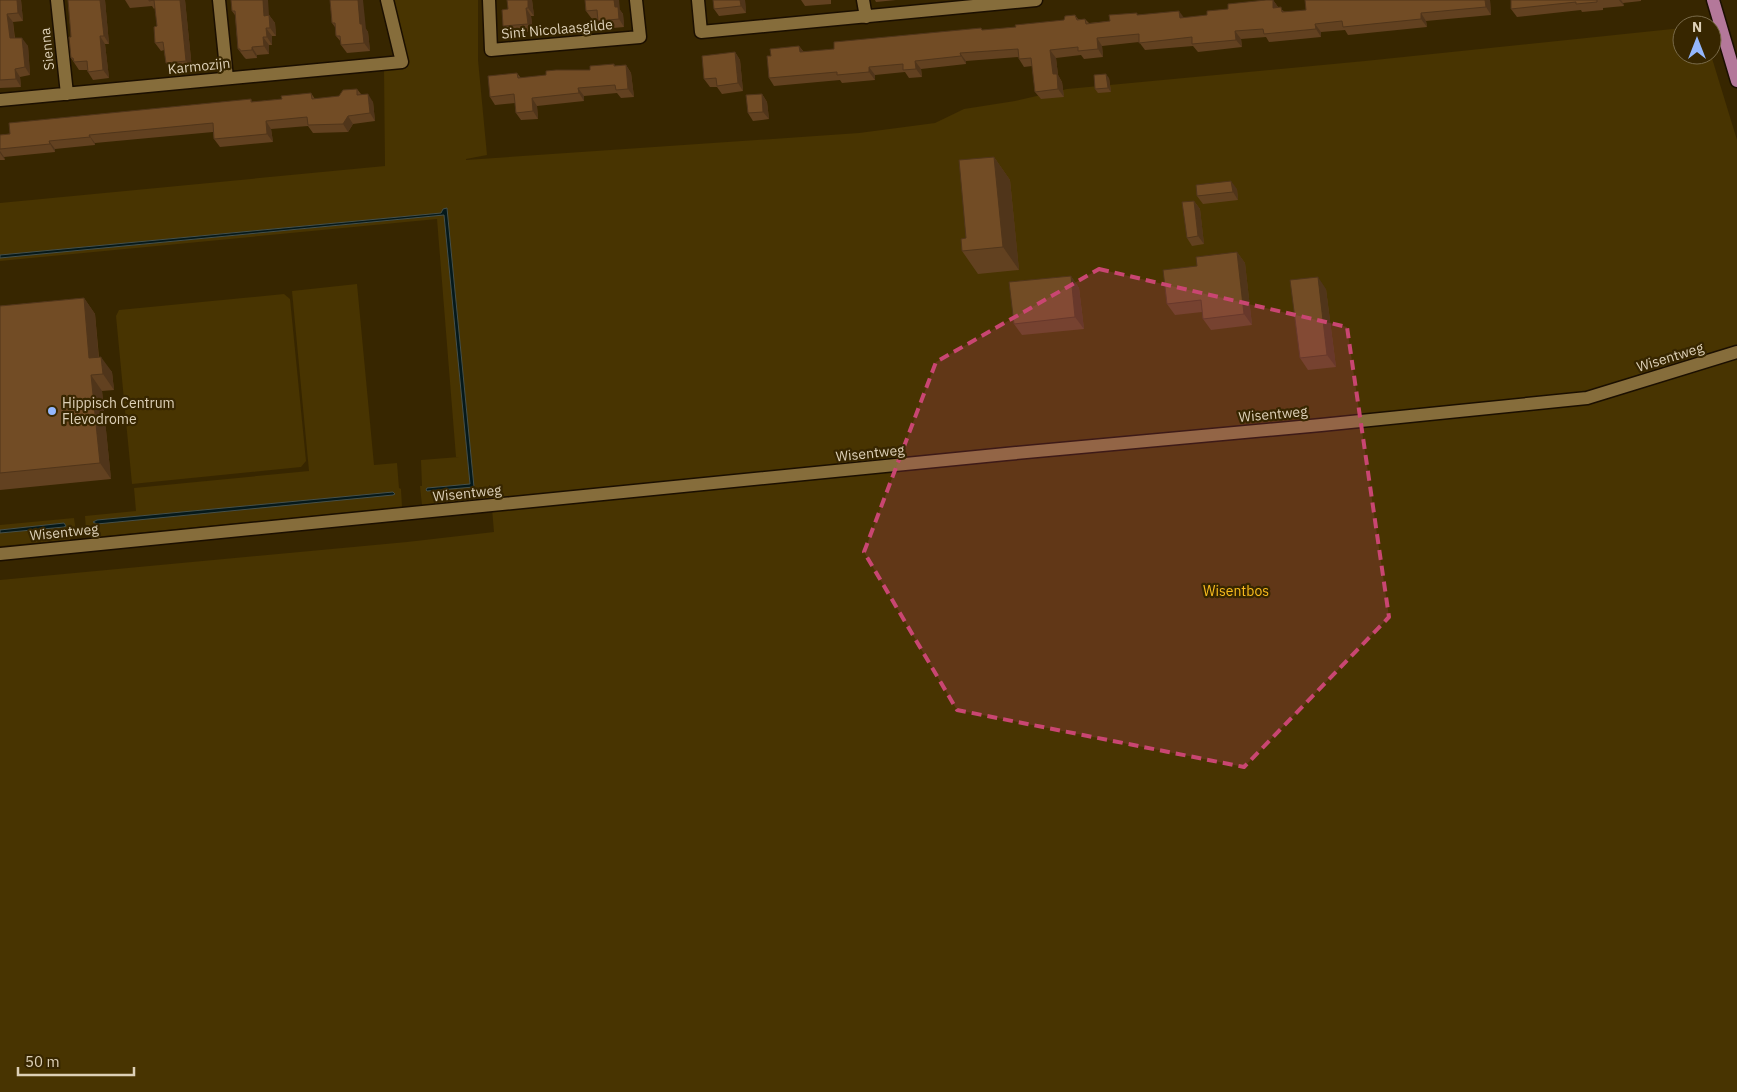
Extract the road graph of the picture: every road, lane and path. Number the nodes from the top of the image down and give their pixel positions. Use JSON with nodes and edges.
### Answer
{"nodes":[{"id":1,"x":57,"y":0,"type":"edge"},
{"id":2,"x":218,"y":0,"type":"edge"},
{"id":3,"x":387,"y":0,"type":"edge"},
{"id":4,"x":489,"y":0,"type":"edge"},
{"id":5,"x":636,"y":0,"type":"edge"},
{"id":6,"x":698,"y":0,"type":"edge"},
{"id":7,"x":863,"y":0,"type":"edge"},
{"id":8,"x":1036,"y":0,"type":"edge"},
{"id":9,"x":1713,"y":0,"type":"edge"},
{"id":10,"x":996,"y":2,"type":"edge"},
{"id":11,"x":866,"y":16,"type":"junction"},
{"id":12,"x":227,"y":78,"type":"junction"},
{"id":13,"x":1737,"y":81,"type":"edge"},
{"id":14,"x":67,"y":94,"type":"junction"},
{"id":15,"x":0,"y":100,"type":"edge"},
{"id":16,"x":1737,"y":352,"type":"edge"},
{"id":17,"x":0,"y":554,"type":"edge"}],
"edges":[{"from":1,"to":14,"type":"street","name":"Sienna"},
{"from":2,"to":12,"type":"street"},
{"from":3,"to":12,"type":"street","name":"Karmozijn"},
{"from":4,"to":5,"type":"street","name":"Sint Nicolaasgilde"},
{"from":6,"to":11,"type":"street"},
{"from":7,"to":11,"type":"street"},
{"from":8,"to":10,"type":"street"},
{"from":9,"to":13,"type":"main road"},
{"from":10,"to":11,"type":"street"},
{"from":12,"to":14,"type":"street","name":"Karmozijn"},
{"from":14,"to":15,"type":"street","name":"Karmozijn"},
{"from":16,"to":17,"type":"street","name":"Wisentweg"}]}
